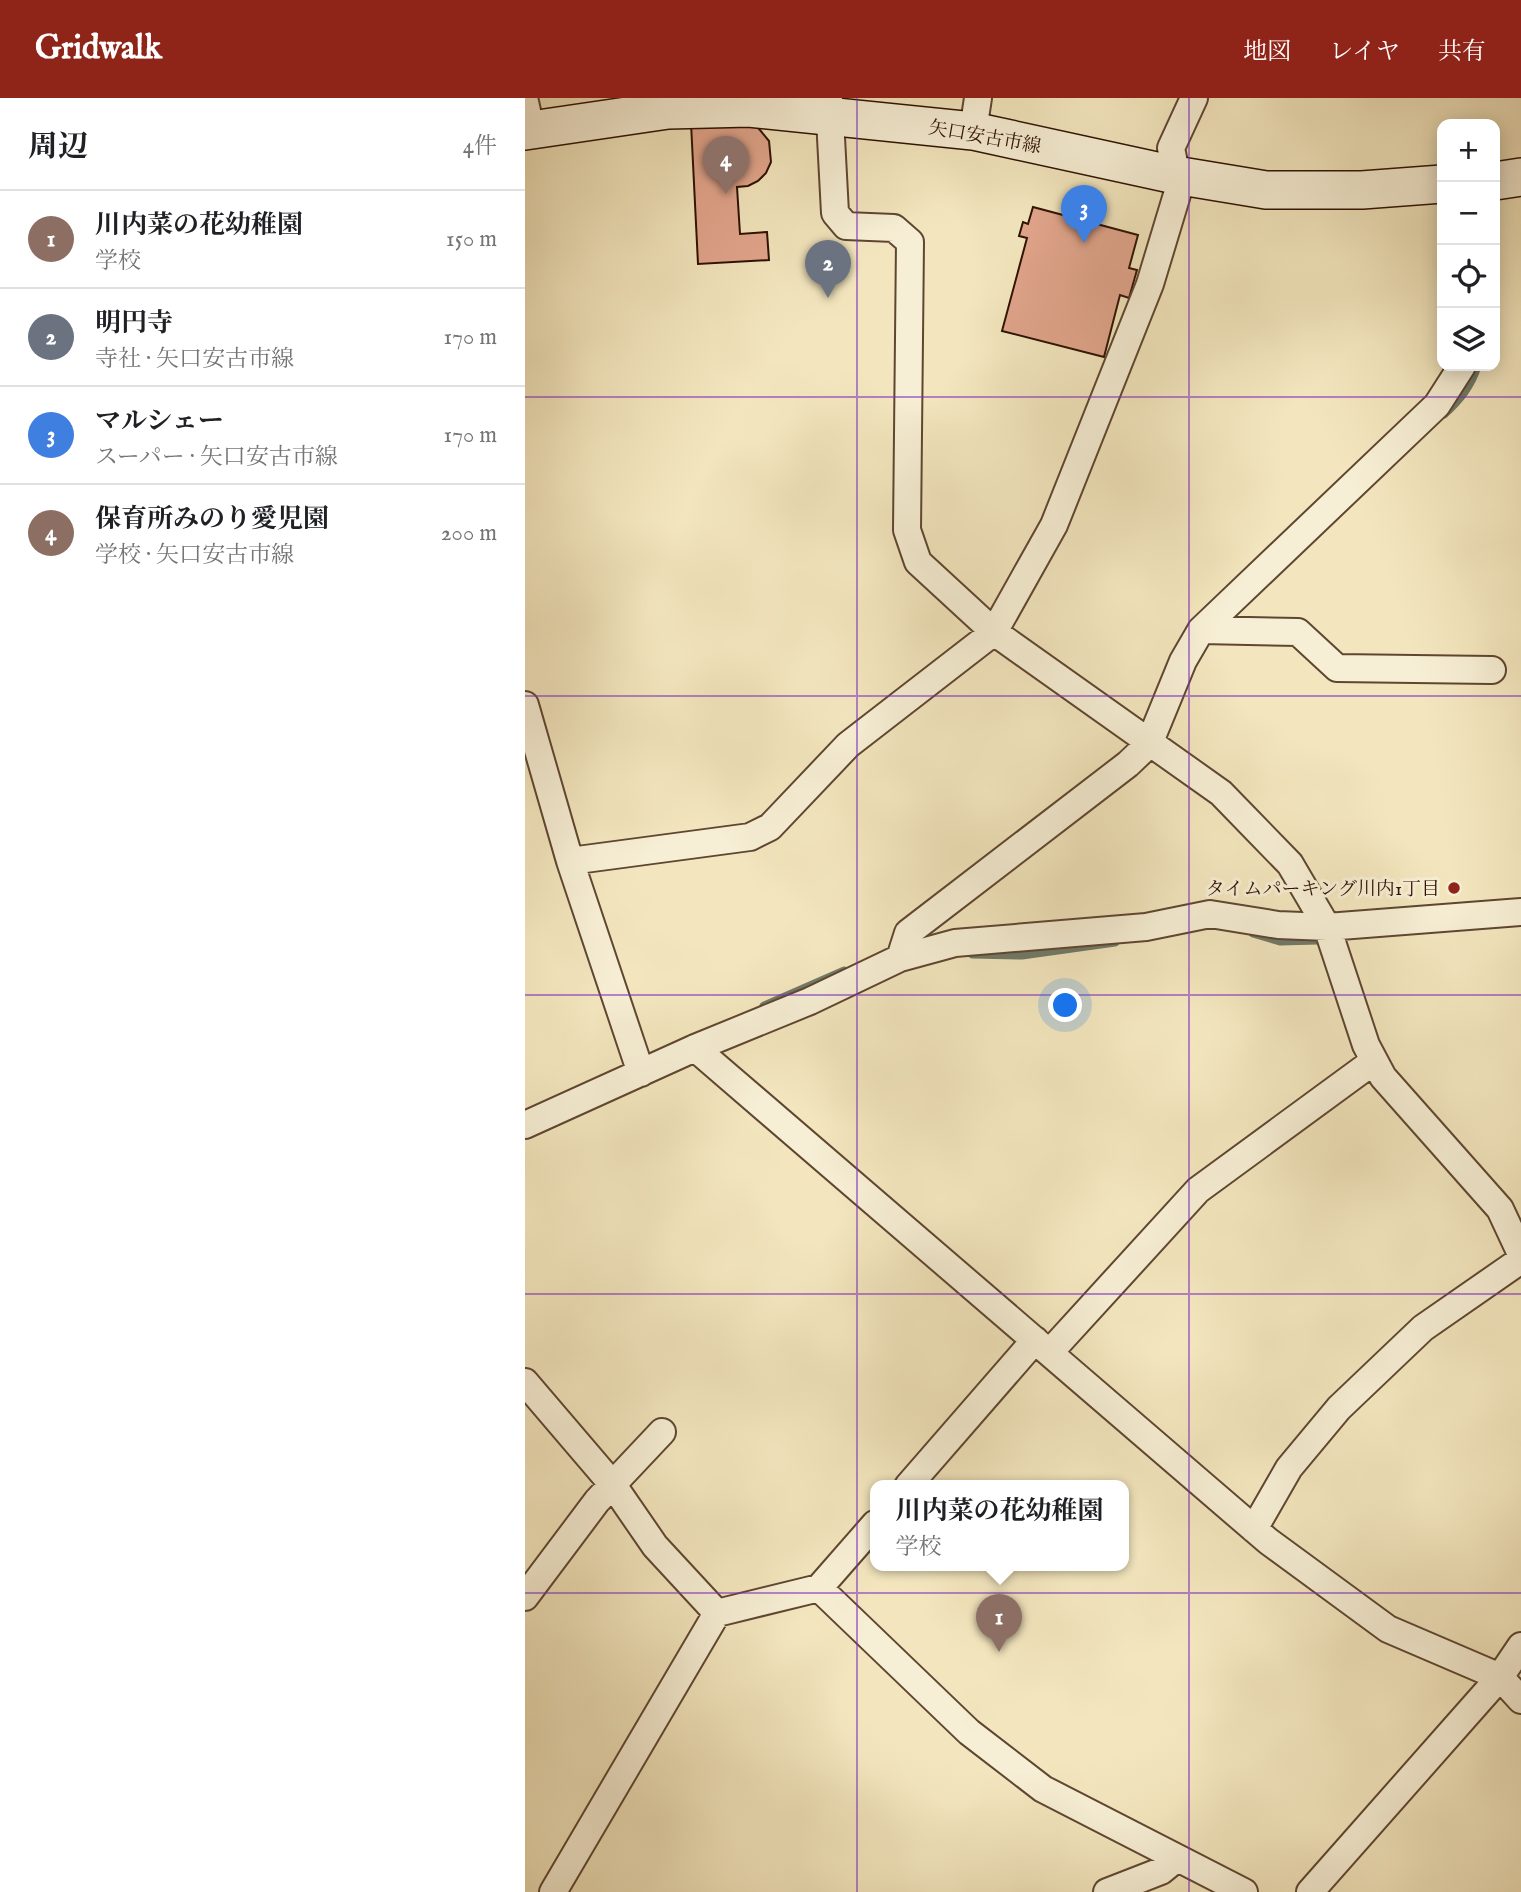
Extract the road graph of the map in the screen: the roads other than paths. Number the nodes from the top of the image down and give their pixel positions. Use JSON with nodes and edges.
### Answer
{"nodes":[{"id":1,"x":1194,"y":98,"type":"edge"},
{"id":2,"x":829,"y":107,"type":"edge"},
{"id":3,"x":976,"y":115,"type":"edge"},
{"id":4,"x":527,"y":121,"type":"edge"},
{"id":5,"x":1175,"y":175,"type":"junction"},
{"id":6,"x":1521,"y":177,"type":"edge"},
{"id":7,"x":1500,"y":180,"type":"edge"},
{"id":8,"x":1437,"y":184,"type":"edge"},
{"id":9,"x":1459,"y":371,"type":"edge"},
{"id":10,"x":1201,"y":630,"type":"junction"},
{"id":11,"x":994,"y":632,"type":"junction"},
{"id":12,"x":1492,"y":670,"type":"dead end"},
{"id":13,"x":525,"y":705,"type":"edge"},
{"id":14,"x":1149,"y":744,"type":"junction"},
{"id":15,"x":536,"y":782,"type":"edge"},
{"id":16,"x":570,"y":861,"type":"junction"},
{"id":17,"x":1521,"y":912,"type":"edge"},
{"id":18,"x":1327,"y":927,"type":"junction"},
{"id":19,"x":900,"y":958,"type":"junction"},
{"id":20,"x":695,"y":1048,"type":"junction"},
{"id":21,"x":1374,"y":1061,"type":"junction"},
{"id":22,"x":641,"y":1073,"type":"junction"},
{"id":23,"x":525,"y":1125,"type":"edge"},
{"id":24,"x":1521,"y":1254,"type":"edge"},
{"id":25,"x":1521,"y":1260,"type":"edge"},
{"id":26,"x":1043,"y":1346,"type":"junction"},
{"id":27,"x":525,"y":1382,"type":"edge"},
{"id":28,"x":662,"y":1432,"type":"dead end"},
{"id":29,"x":914,"y":1480,"type":"edge"},
{"id":30,"x":613,"y":1485,"type":"junction"},
{"id":31,"x":1254,"y":1529,"type":"junction"},
{"id":32,"x":870,"y":1530,"type":"edge"},
{"id":33,"x":819,"y":1588,"type":"junction"},
{"id":34,"x":525,"y":1597,"type":"edge"},
{"id":35,"x":717,"y":1613,"type":"junction"},
{"id":36,"x":1521,"y":1646,"type":"edge"},
{"id":37,"x":1500,"y":1677,"type":"junction"},
{"id":38,"x":1521,"y":1700,"type":"edge"},
{"id":39,"x":1177,"y":1857,"type":"junction"},
{"id":40,"x":554,"y":1892,"type":"edge"},
{"id":41,"x":1107,"y":1892,"type":"edge"},
{"id":42,"x":1244,"y":1892,"type":"edge"},
{"id":43,"x":1310,"y":1892,"type":"edge"}],
"edges":[{"from":1,"to":5,"type":"street"},
{"from":2,"to":3,"type":"main road","name":"矢口安古市線"},
{"from":2,"to":4,"type":"main road","name":"矢口安古市線"},
{"from":2,"to":11,"type":"street"},
{"from":3,"to":5,"type":"main road","name":"矢口安古市線"},
{"from":5,"to":8,"type":"main road","name":"矢口安古市線"},
{"from":5,"to":11,"type":"street"},
{"from":6,"to":7,"type":"main road"},
{"from":9,"to":10,"type":"street"},
{"from":10,"to":12,"type":"street"},
{"from":10,"to":14,"type":"street"},
{"from":11,"to":14,"type":"street"},
{"from":11,"to":16,"type":"street"},
{"from":13,"to":15,"type":"street"},
{"from":14,"to":18,"type":"street"},
{"from":14,"to":19,"type":"street"},
{"from":15,"to":16,"type":"street"},
{"from":16,"to":22,"type":"street"},
{"from":17,"to":18,"type":"street"},
{"from":18,"to":19,"type":"street"},
{"from":18,"to":21,"type":"street"},
{"from":19,"to":20,"type":"street"},
{"from":20,"to":22,"type":"street"},
{"from":20,"to":26,"type":"street"},
{"from":21,"to":24,"type":"street"},
{"from":21,"to":26,"type":"street"},
{"from":22,"to":23,"type":"street"},
{"from":25,"to":31,"type":"street"},
{"from":26,"to":29,"type":"street"},
{"from":26,"to":31,"type":"street"},
{"from":27,"to":30,"type":"street"},
{"from":28,"to":30,"type":"street"},
{"from":30,"to":34,"type":"street"},
{"from":30,"to":35,"type":"street"},
{"from":31,"to":37,"type":"street"},
{"from":32,"to":33,"type":"street"},
{"from":33,"to":35,"type":"street"},
{"from":33,"to":39,"type":"street"},
{"from":35,"to":40,"type":"street"},
{"from":36,"to":37,"type":"street"},
{"from":37,"to":38,"type":"street"},
{"from":37,"to":43,"type":"street"},
{"from":39,"to":41,"type":"street"},
{"from":39,"to":42,"type":"street"}]}
